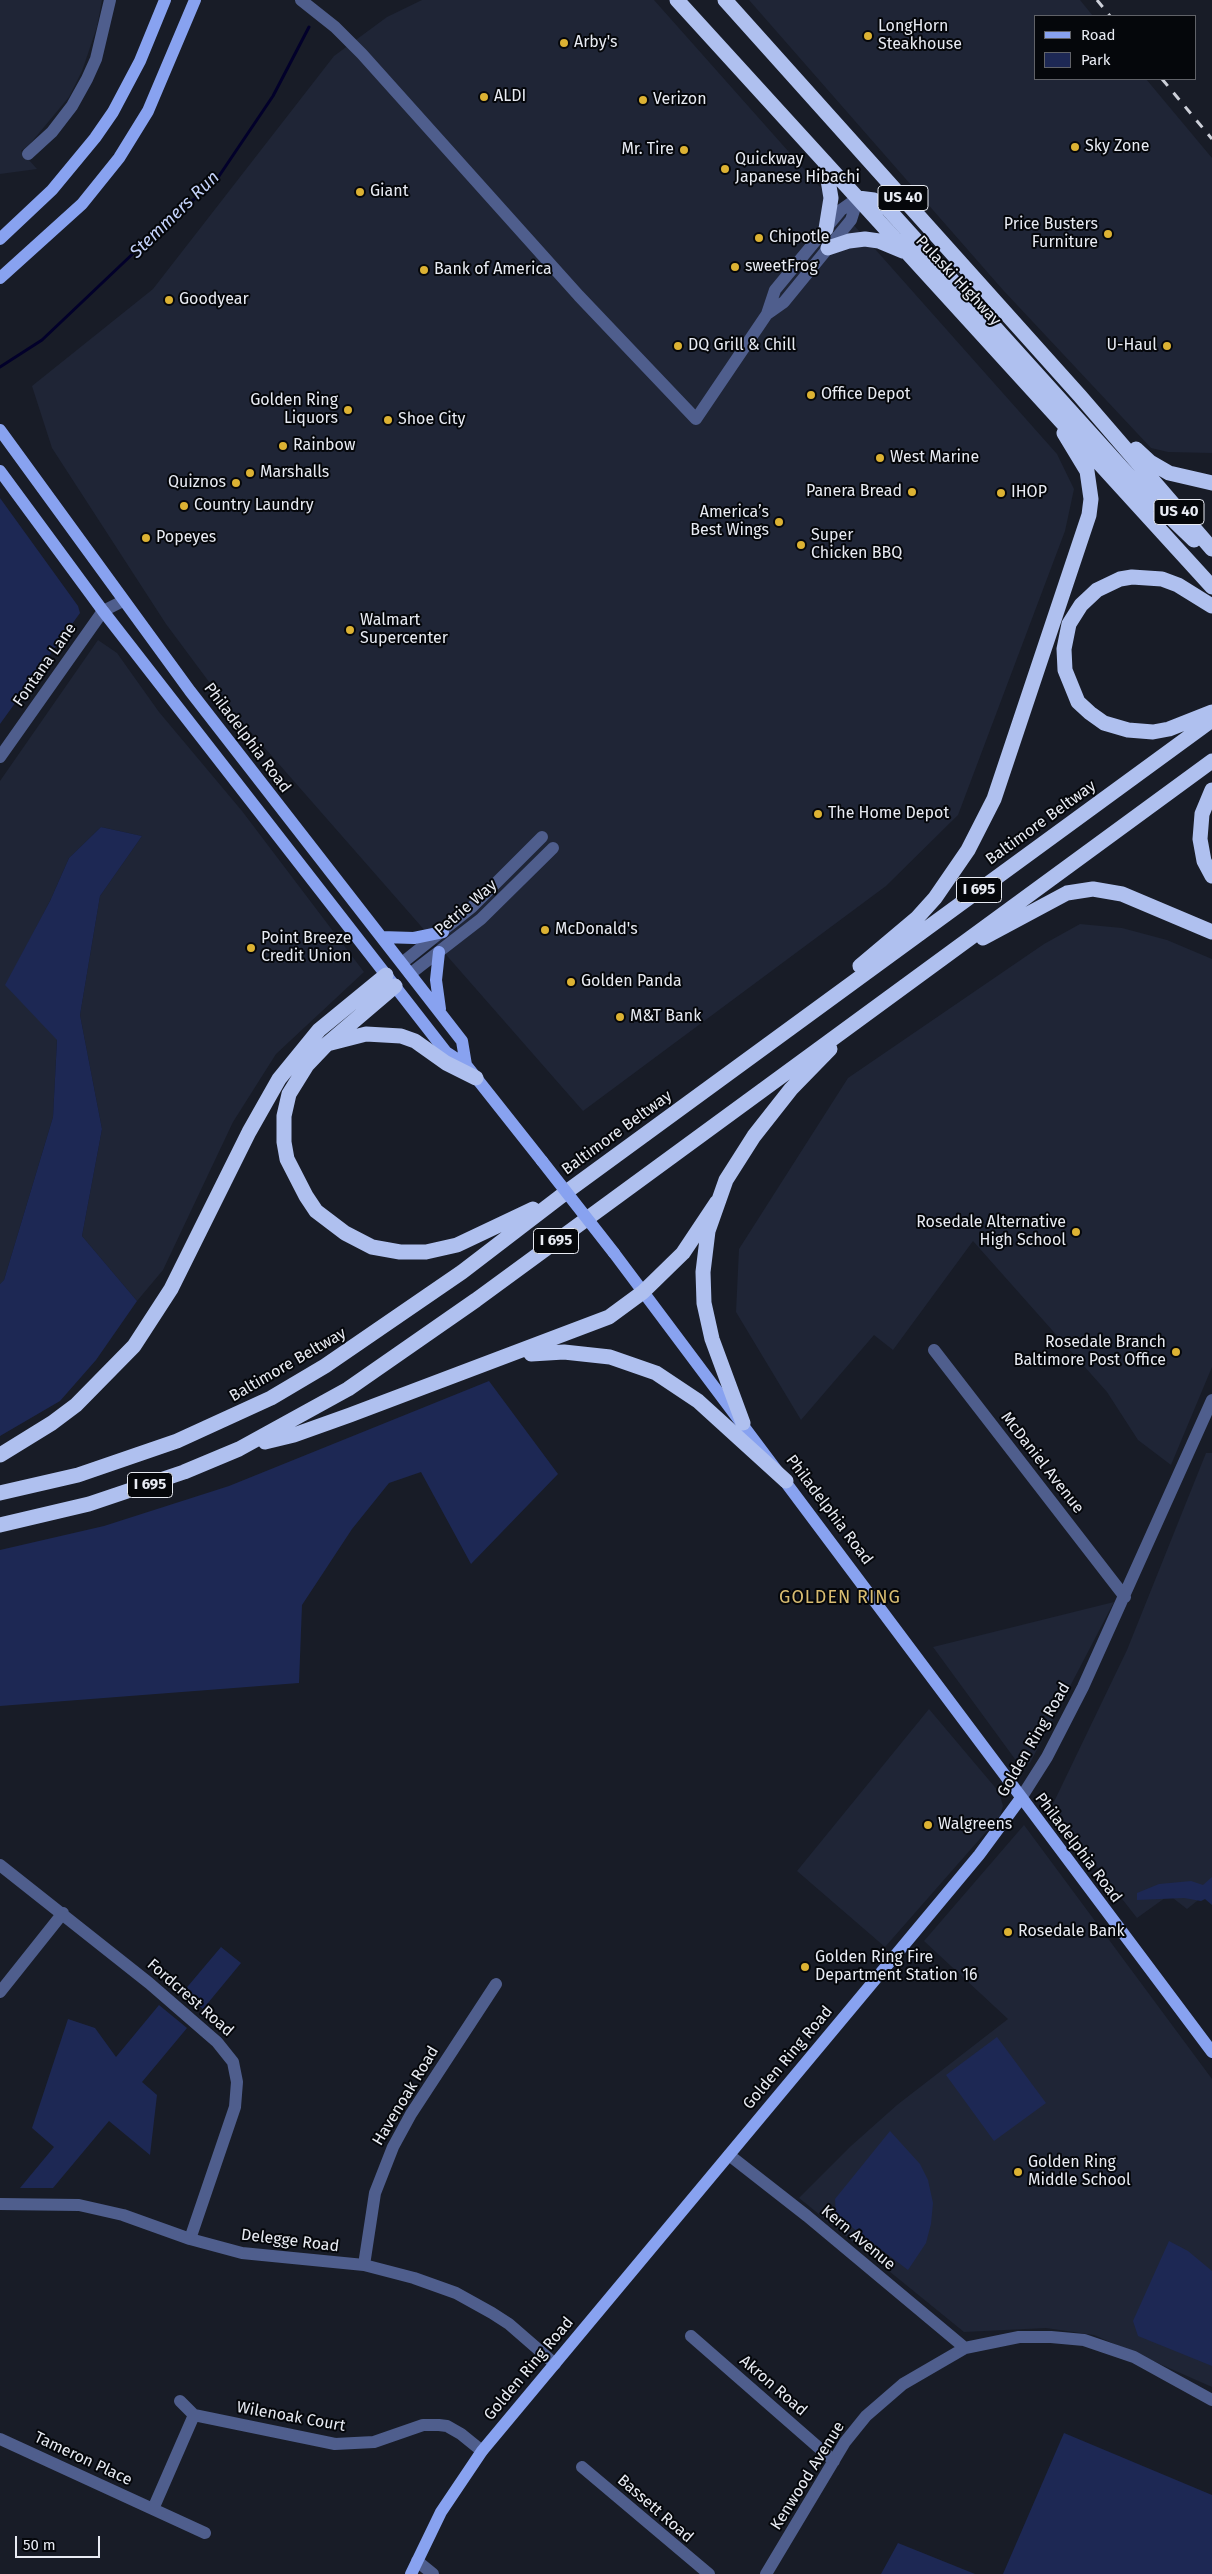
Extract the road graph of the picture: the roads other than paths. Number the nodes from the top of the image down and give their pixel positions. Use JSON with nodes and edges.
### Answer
{"nodes":[{"id":1,"x":110,"y":0,"type":"edge"},
{"id":2,"x":165,"y":0,"type":"edge"},
{"id":3,"x":301,"y":0,"type":"edge"},
{"id":4,"x":676,"y":0,"type":"edge"},
{"id":5,"x":725,"y":0,"type":"edge"},
{"id":6,"x":196,"y":1,"type":"edge"},
{"id":7,"x":28,"y":154,"type":"dead end"},
{"id":8,"x":825,"y":161,"type":"junction"},
{"id":9,"x":858,"y":198,"type":"junction"},
{"id":10,"x":826,"y":229,"type":"junction"},
{"id":11,"x":0,"y":239,"type":"edge"},
{"id":12,"x":828,"y":248,"type":"junction"},
{"id":13,"x":909,"y":254,"type":"junction"},
{"id":14,"x":2,"y":278,"type":"edge"},
{"id":15,"x":768,"y":314,"type":"junction"},
{"id":16,"x":1033,"y":389,"type":"junction"},
{"id":17,"x":1080,"y":396,"type":"junction"},
{"id":18,"x":0,"y":430,"type":"edge"},
{"id":19,"x":0,"y":471,"type":"edge"},
{"id":20,"x":1212,"y":483,"type":"edge"},
{"id":21,"x":1212,"y":549,"type":"edge"},
{"id":22,"x":1212,"y":555,"type":"edge"},
{"id":23,"x":1212,"y":587,"type":"edge"},
{"id":24,"x":123,"y":601,"type":"junction"},
{"id":25,"x":1212,"y":606,"type":"edge"},
{"id":26,"x":103,"y":611,"type":"junction"},
{"id":27,"x":1212,"y":712,"type":"edge"},
{"id":28,"x":1212,"y":720,"type":"edge"},
{"id":29,"x":0,"y":757,"type":"edge"},
{"id":30,"x":1212,"y":761,"type":"edge"},
{"id":31,"x":1212,"y":790,"type":"edge"},
{"id":32,"x":542,"y":837,"type":"dead end"},
{"id":33,"x":553,"y":848,"type":"dead end"},
{"id":34,"x":1212,"y":876,"type":"edge"},
{"id":35,"x":443,"y":932,"type":"junction"},
{"id":36,"x":1212,"y":932,"type":"edge"},
{"id":37,"x":381,"y":937,"type":"junction"},
{"id":38,"x":439,"y":952,"type":"junction"},
{"id":39,"x":402,"y":963,"type":"junction"},
{"id":40,"x":923,"y":972,"type":"junction"},
{"id":41,"x":410,"y":974,"type":"junction"},
{"id":42,"x":391,"y":980,"type":"junction"},
{"id":43,"x":442,"y":1014,"type":"junction"},
{"id":44,"x":862,"y":1016,"type":"junction"},
{"id":45,"x":327,"y":1044,"type":"junction"},
{"id":46,"x":767,"y":1046,"type":"junction"},
{"id":47,"x":466,"y":1065,"type":"junction"},
{"id":48,"x":476,"y":1078,"type":"junction"},
{"id":49,"x":569,"y":1190,"type":"junction"},
{"id":50,"x":717,"y":1202,"type":"junction"},
{"id":51,"x":643,"y":1292,"type":"junction"},
{"id":52,"x":934,"y":1350,"type":"dead end"},
{"id":53,"x":495,"y":1359,"type":"junction"},
{"id":54,"x":1212,"y":1400,"type":"edge"},
{"id":55,"x":743,"y":1423,"type":"junction"},
{"id":56,"x":239,"y":1449,"type":"junction"},
{"id":57,"x":0,"y":1455,"type":"edge"},
{"id":58,"x":786,"y":1481,"type":"junction"},
{"id":59,"x":0,"y":1493,"type":"edge"},
{"id":60,"x":0,"y":1524,"type":"edge"},
{"id":61,"x":1125,"y":1597,"type":"junction"},
{"id":62,"x":1021,"y":1798,"type":"junction"},
{"id":63,"x":0,"y":1865,"type":"edge"},
{"id":64,"x":63,"y":1914,"type":"junction"},
{"id":65,"x":496,"y":1984,"type":"dead end"},
{"id":66,"x":0,"y":1992,"type":"edge"},
{"id":67,"x":1212,"y":2052,"type":"edge"},
{"id":68,"x":729,"y":2155,"type":"junction"},
{"id":69,"x":0,"y":2204,"type":"edge"},
{"id":70,"x":190,"y":2239,"type":"junction"},
{"id":71,"x":364,"y":2265,"type":"junction"},
{"id":72,"x":691,"y":2336,"type":"dead end"},
{"id":73,"x":965,"y":2348,"type":"junction"},
{"id":74,"x":555,"y":2364,"type":"junction"},
{"id":75,"x":1212,"y":2400,"type":"edge"},
{"id":76,"x":180,"y":2401,"type":"dead end"},
{"id":77,"x":194,"y":2416,"type":"junction"},
{"id":78,"x":0,"y":2439,"type":"edge"},
{"id":79,"x":482,"y":2451,"type":"junction"},
{"id":80,"x":834,"y":2461,"type":"junction"},
{"id":81,"x":582,"y":2468,"type":"dead end"},
{"id":82,"x":153,"y":2509,"type":"junction"},
{"id":83,"x":205,"y":2533,"type":"dead end"},
{"id":84,"x":417,"y":2561,"type":"junction"},
{"id":85,"x":412,"y":2574,"type":"edge"},
{"id":86,"x":433,"y":2574,"type":"edge"},
{"id":87,"x":709,"y":2574,"type":"edge"},
{"id":88,"x":766,"y":2574,"type":"edge"}],
"edges":[{"from":1,"to":7,"type":"street"},
{"from":2,"to":11,"type":"main road"},
{"from":3,"to":15,"type":"street"},
{"from":4,"to":8,"type":"highway","name":"Pulaski Highway","number":"US 40"},
{"from":5,"to":17,"type":"highway","name":"Pulaski Highway","number":"US 40"},
{"from":6,"to":14,"type":"main road"},
{"from":8,"to":9,"type":"highway","name":"Pulaski Highway","number":"US 40"},
{"from":8,"to":10,"type":"highway"},
{"from":9,"to":10,"type":"street"},
{"from":9,"to":12,"type":"street"},
{"from":9,"to":13,"type":"highway","name":"Pulaski Highway","number":"US 40"},
{"from":9,"to":22,"type":"highway"},
{"from":10,"to":15,"type":"street"},
{"from":12,"to":13,"type":"highway"},
{"from":12,"to":15,"type":"street"},
{"from":13,"to":16,"type":"highway","name":"Pulaski Highway","number":"US 40"},
{"from":16,"to":23,"type":"highway","name":"Pulaski Highway","number":"US 40"},
{"from":16,"to":46,"type":"highway"},
{"from":17,"to":20,"type":"highway"},
{"from":17,"to":21,"type":"highway","name":"Pulaski Highway","number":"US 40"},
{"from":18,"to":24,"type":"main road","name":"Philadelphia Road"},
{"from":19,"to":26,"type":"main road","name":"Philadelphia Road"},
{"from":24,"to":26,"type":"street","name":"Fontana Lane"},
{"from":24,"to":37,"type":"main road","name":"Philadelphia Road"},
{"from":25,"to":27,"type":"highway"},
{"from":26,"to":29,"type":"street","name":"Fontana Lane"},
{"from":26,"to":42,"type":"main road","name":"Philadelphia Road"},
{"from":28,"to":46,"type":"highway","name":"Baltimore Beltway","number":"I 695"},
{"from":30,"to":40,"type":"highway","number":"I 695"},
{"from":31,"to":34,"type":"highway"},
{"from":32,"to":35,"type":"street","name":"Petrie Way"},
{"from":33,"to":38,"type":"street","name":"Petrie Way"},
{"from":35,"to":37,"type":"main road"},
{"from":35,"to":39,"type":"street","name":"Petrie Way"},
{"from":36,"to":40,"type":"highway"},
{"from":37,"to":39,"type":"main road","name":"Philadelphia Road"},
{"from":38,"to":41,"type":"street","name":"Petrie Way"},
{"from":38,"to":43,"type":"main road"},
{"from":39,"to":41,"type":"main road","name":"Philadelphia Road"},
{"from":39,"to":42,"type":"main road","name":"Petrie Way"},
{"from":40,"to":44,"type":"highway","number":"I 695"},
{"from":41,"to":42,"type":"main road","name":"Petrie Way"},
{"from":41,"to":43,"type":"main road","name":"Philadelphia Road"},
{"from":42,"to":45,"type":"highway"},
{"from":42,"to":47,"type":"main road","name":"Philadelphia Road"},
{"from":42,"to":57,"type":"highway"},
{"from":43,"to":47,"type":"main road","name":"Philadelphia Road"},
{"from":44,"to":50,"type":"highway"},
{"from":44,"to":56,"type":"highway","number":"I 695"},
{"from":45,"to":48,"type":"highway"},
{"from":45,"to":49,"type":"highway"},
{"from":46,"to":49,"type":"highway","name":"Baltimore Beltway","number":"I 695"},
{"from":47,"to":48,"type":"main road","name":"Philadelphia Road"},
{"from":48,"to":51,"type":"main road","name":"Philadelphia Road","bridge":true},
{"from":49,"to":59,"type":"highway","name":"Baltimore Beltway","number":"I 695"},
{"from":50,"to":51,"type":"highway"},
{"from":50,"to":55,"type":"highway"},
{"from":51,"to":53,"type":"highway"},
{"from":51,"to":55,"type":"main road","name":"Philadelphia Road"},
{"from":52,"to":61,"type":"street","name":"McDaniel Avenue"},
{"from":53,"to":56,"type":"highway"},
{"from":53,"to":58,"type":"highway"},
{"from":54,"to":61,"type":"street","name":"Golden Ring Road"},
{"from":55,"to":58,"type":"main road","name":"Philadelphia Road"},
{"from":56,"to":60,"type":"highway","number":"I 695"},
{"from":58,"to":62,"type":"main road","name":"Philadelphia Road"},
{"from":61,"to":62,"type":"street","name":"Golden Ring Road"},
{"from":62,"to":67,"type":"main road","name":"Philadelphia Road"},
{"from":62,"to":68,"type":"main road","name":"Golden Ring Road"},
{"from":63,"to":64,"type":"street","name":"Fordcrest Road"},
{"from":64,"to":66,"type":"street"},
{"from":64,"to":70,"type":"street","name":"Fordcrest Road"},
{"from":65,"to":71,"type":"street","name":"Havenoak Road"},
{"from":68,"to":73,"type":"street","name":"Kern Avenue"},
{"from":68,"to":74,"type":"main road","name":"Golden Ring Road"},
{"from":69,"to":70,"type":"street","name":"Delegge Road"},
{"from":70,"to":71,"type":"street","name":"Delegge Road"},
{"from":71,"to":74,"type":"street","name":"Delegge Road"},
{"from":72,"to":80,"type":"street","name":"Akron Road"},
{"from":73,"to":75,"type":"street","name":"Kenwood Avenue"},
{"from":73,"to":80,"type":"street","name":"Kenwood Avenue"},
{"from":74,"to":79,"type":"main road","name":"Golden Ring Road"},
{"from":76,"to":77,"type":"street"},
{"from":77,"to":79,"type":"street","name":"Wilenoak Court"},
{"from":77,"to":82,"type":"street"},
{"from":78,"to":82,"type":"street","name":"Tameron Place"},
{"from":79,"to":84,"type":"main road","name":"Golden Ring Road"},
{"from":80,"to":88,"type":"street","name":"Kenwood Avenue"},
{"from":81,"to":87,"type":"street","name":"Bassett Road"},
{"from":82,"to":83,"type":"street","name":"Tameron Place"},
{"from":84,"to":85,"type":"main road","name":"Golden Ring Road"},
{"from":84,"to":86,"type":"street"}]}
